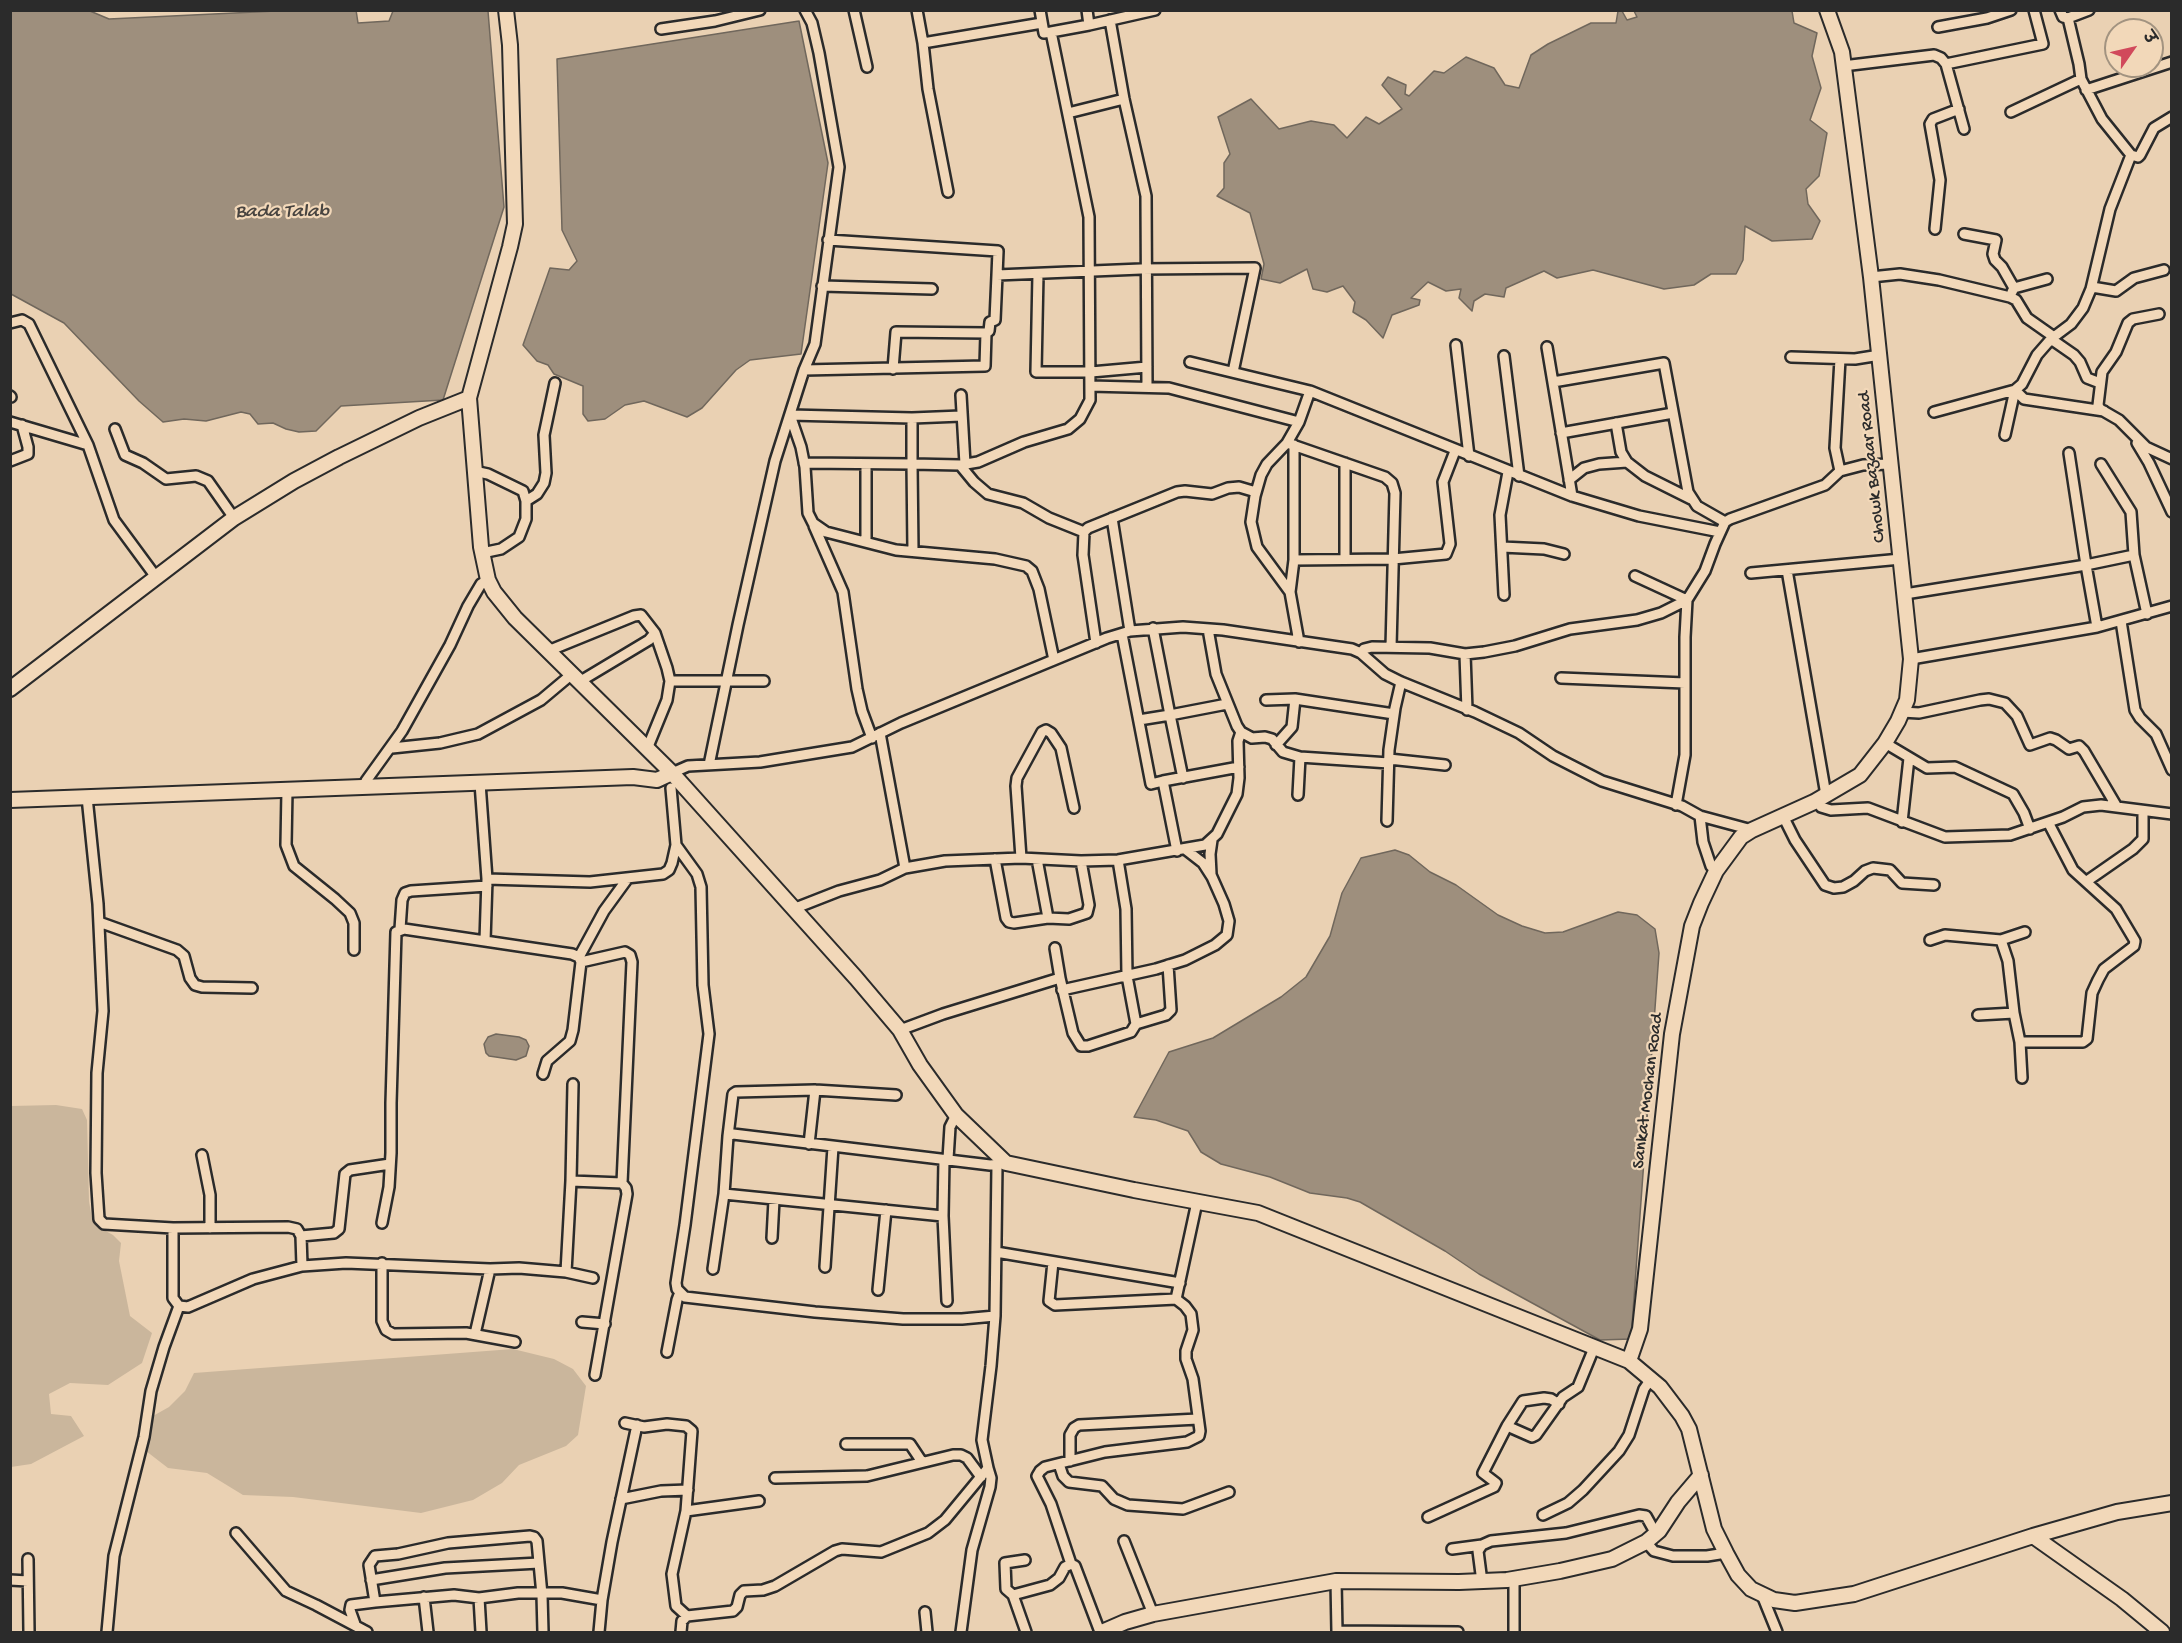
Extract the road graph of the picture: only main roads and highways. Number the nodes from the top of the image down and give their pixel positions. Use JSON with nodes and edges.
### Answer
{"nodes":[{"id":1,"x":506,"y":10,"type":"edge"},
{"id":2,"x":1827,"y":10,"type":"edge"},
{"id":3,"x":468,"y":398,"type":"junction"},
{"id":4,"x":10,"y":689,"type":"edge"},
{"id":5,"x":672,"y":773,"type":"junction"},
{"id":6,"x":10,"y":800,"type":"edge"},
{"id":7,"x":1746,"y":834,"type":"joint"},
{"id":8,"x":1629,"y":1362,"type":"junction"},
{"id":9,"x":1701,"y":1475,"type":"junction"},
{"id":10,"x":2172,"y":1503,"type":"edge"},
{"id":11,"x":2033,"y":1536,"type":"junction"},
{"id":12,"x":1101,"y":1632,"type":"edge"},
{"id":13,"x":2160,"y":1632,"type":"edge"}],
"edges":[{"from":1,"to":3,"type":"main road"},
{"from":2,"to":7,"type":"main road","name":"Chowk Bazaar Road"},
{"from":3,"to":4,"type":"main road"},
{"from":3,"to":5,"type":"main road"},
{"from":5,"to":6,"type":"main road"},
{"from":5,"to":8,"type":"main road"},
{"from":7,"to":8,"type":"main road","name":"Sankat Mochan Road"},
{"from":8,"to":9,"type":"main road"},
{"from":9,"to":11,"type":"main road"},
{"from":9,"to":12,"type":"main road"},
{"from":10,"to":11,"type":"main road"},
{"from":11,"to":13,"type":"main road"}]}
